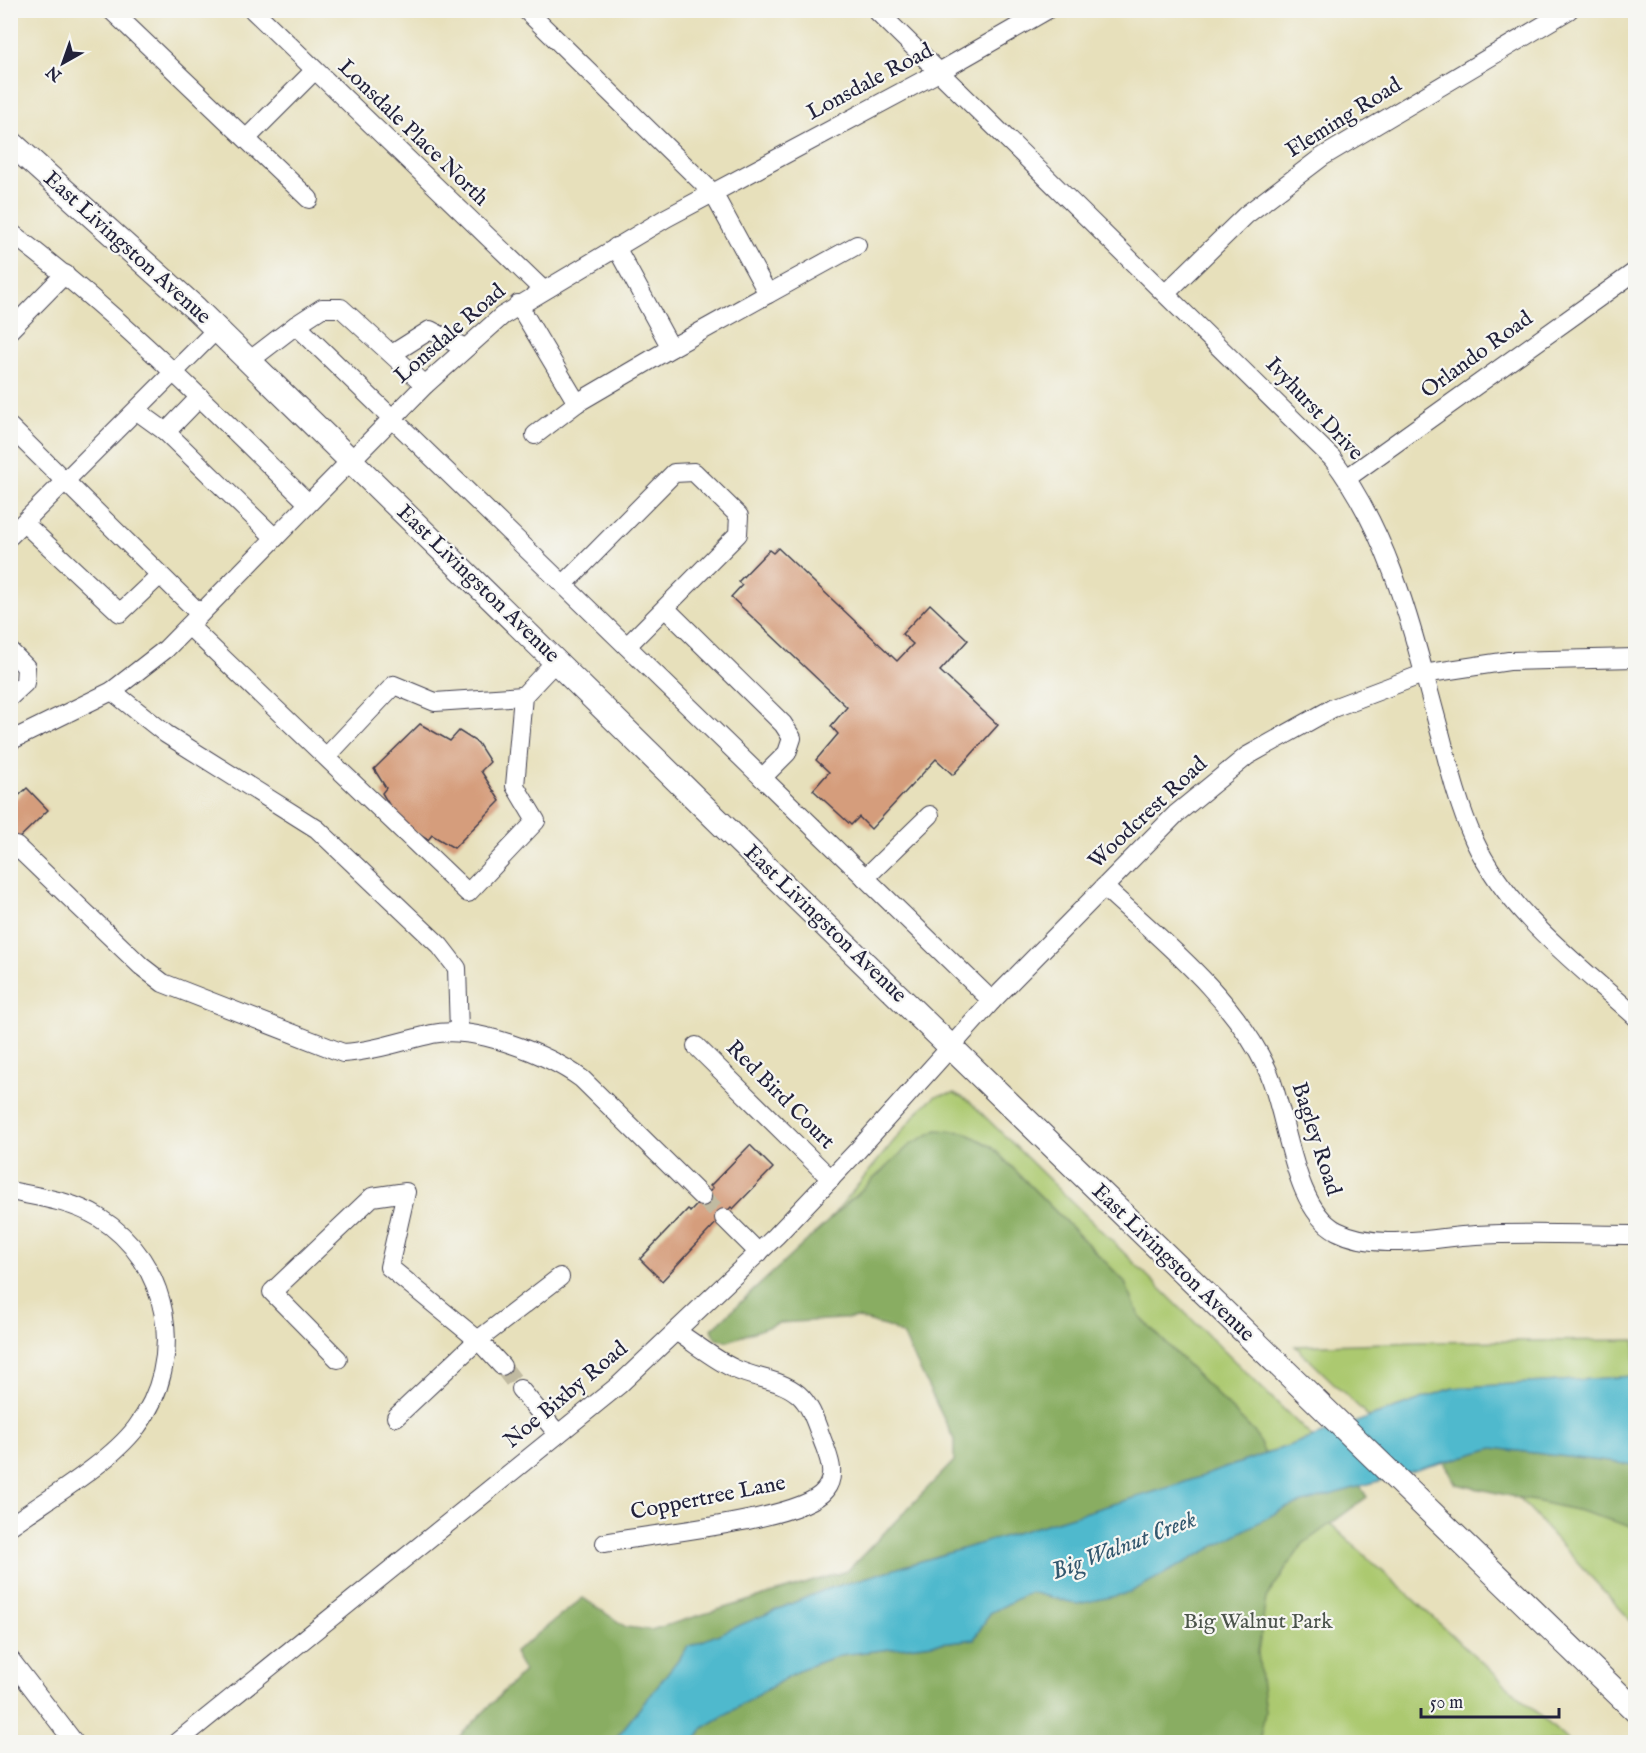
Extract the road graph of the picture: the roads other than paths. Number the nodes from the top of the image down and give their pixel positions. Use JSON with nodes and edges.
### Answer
{"nodes":[{"id":1,"x":111,"y":10,"type":"edge"},
{"id":2,"x":253,"y":10,"type":"edge"},
{"id":3,"x":526,"y":10,"type":"edge"},
{"id":4,"x":876,"y":10,"type":"edge"},
{"id":5,"x":1047,"y":10,"type":"edge"},
{"id":6,"x":1569,"y":10,"type":"edge"},
{"id":7,"x":314,"y":71,"type":"junction"},
{"id":8,"x":939,"y":72,"type":"junction"},
{"id":9,"x":247,"y":138,"type":"junction"},
{"id":10,"x":10,"y":142,"type":"edge"},
{"id":11,"x":713,"y":193,"type":"junction"},
{"id":12,"x":309,"y":199,"type":"dead end"},
{"id":13,"x":10,"y":232,"type":"edge"},
{"id":14,"x":857,"y":245,"type":"dead end"},
{"id":15,"x":616,"y":247,"type":"junction"},
{"id":16,"x":1635,"y":271,"type":"edge"},
{"id":17,"x":65,"y":274,"type":"junction"},
{"id":18,"x":542,"y":289,"type":"junction"},
{"id":19,"x":1166,"y":293,"type":"junction"},
{"id":20,"x":768,"y":294,"type":"junction"},
{"id":21,"x":518,"y":304,"type":"junction"},
{"id":22,"x":296,"y":325,"type":"junction"},
{"id":23,"x":217,"y":329,"type":"junction"},
{"id":24,"x":10,"y":330,"type":"edge"},
{"id":25,"x":465,"y":348,"type":"junction"},
{"id":26,"x":671,"y":348,"type":"junction"},
{"id":27,"x":392,"y":354,"type":"junction"},
{"id":28,"x":249,"y":361,"type":"junction"},
{"id":29,"x":176,"y":372,"type":"junction"},
{"id":30,"x":424,"y":386,"type":"junction"},
{"id":31,"x":200,"y":397,"type":"junction"},
{"id":32,"x":577,"y":403,"type":"junction"},
{"id":33,"x":137,"y":411,"type":"junction"},
{"id":34,"x":392,"y":418,"type":"junction"},
{"id":35,"x":10,"y":427,"type":"edge"},
{"id":36,"x":166,"y":432,"type":"junction"},
{"id":37,"x":535,"y":435,"type":"dead end"},
{"id":38,"x":352,"y":460,"type":"junction"},
{"id":39,"x":1347,"y":478,"type":"junction"},
{"id":40,"x":65,"y":482,"type":"junction"},
{"id":41,"x":308,"y":503,"type":"junction"},
{"id":42,"x":24,"y":523,"type":"junction"},
{"id":43,"x":10,"y":536,"type":"edge"},
{"id":44,"x":275,"y":538,"type":"junction"},
{"id":45,"x":160,"y":575,"type":"junction"},
{"id":46,"x":564,"y":584,"type":"junction"},
{"id":47,"x":665,"y":608,"type":"junction"},
{"id":48,"x":194,"y":620,"type":"junction"},
{"id":49,"x":627,"y":646,"type":"junction"},
{"id":50,"x":10,"y":651,"type":"edge"},
{"id":51,"x":1635,"y":658,"type":"edge"},
{"id":52,"x":557,"y":660,"type":"junction"},
{"id":53,"x":1423,"y":674,"type":"junction"},
{"id":54,"x":112,"y":691,"type":"junction"},
{"id":55,"x":523,"y":696,"type":"junction"},
{"id":56,"x":10,"y":697,"type":"edge"},
{"id":57,"x":12,"y":737,"type":"edge"},
{"id":58,"x":327,"y":756,"type":"junction"},
{"id":59,"x":762,"y":778,"type":"junction"},
{"id":60,"x":930,"y":815,"type":"dead end"},
{"id":61,"x":16,"y":846,"type":"dead end"},
{"id":62,"x":865,"y":879,"type":"junction"},
{"id":63,"x":1104,"y":886,"type":"junction"},
{"id":64,"x":992,"y":1001,"type":"junction"},
{"id":65,"x":1635,"y":1017,"type":"edge"},
{"id":66,"x":459,"y":1031,"type":"junction"},
{"id":67,"x":696,"y":1046,"type":"dead end"},
{"id":68,"x":951,"y":1046,"type":"junction"},
{"id":69,"x":831,"y":1179,"type":"junction"},
{"id":70,"x":10,"y":1191,"type":"edge"},
{"id":71,"x":702,"y":1197,"type":"tunnel mouth"},
{"id":72,"x":724,"y":1218,"type":"tunnel mouth"},
{"id":73,"x":1635,"y":1235,"type":"edge"},
{"id":74,"x":759,"y":1253,"type":"junction"},
{"id":75,"x":560,"y":1277,"type":"dead end"},
{"id":76,"x":677,"y":1332,"type":"junction"},
{"id":77,"x":478,"y":1340,"type":"junction"},
{"id":78,"x":338,"y":1359,"type":"dead end"},
{"id":79,"x":502,"y":1366,"type":"tunnel mouth"},
{"id":80,"x":520,"y":1389,"type":"tunnel mouth"},
{"id":81,"x":396,"y":1417,"type":"dead end"},
{"id":82,"x":558,"y":1434,"type":"junction"},
{"id":83,"x":10,"y":1526,"type":"edge"},
{"id":84,"x":605,"y":1543,"type":"dead end"},
{"id":85,"x":10,"y":1659,"type":"edge"},
{"id":86,"x":1635,"y":1711,"type":"edge"},
{"id":87,"x":74,"y":1743,"type":"edge"},
{"id":88,"x":177,"y":1743,"type":"edge"}],
"edges":[{"from":1,"to":9,"type":"street"},
{"from":2,"to":7,"type":"street","name":"Lonsdale Place North"},
{"from":3,"to":11,"type":"street"},
{"from":4,"to":8,"type":"street","name":"Ivyhurst Drive"},
{"from":5,"to":8,"type":"street","name":"Lonsdale Road"},
{"from":6,"to":19,"type":"street","name":"Fleming Road"},
{"from":7,"to":9,"type":"street"},
{"from":7,"to":18,"type":"street","name":"Lonsdale Place North"},
{"from":8,"to":11,"type":"street","name":"Lonsdale Road"},
{"from":8,"to":19,"type":"street","name":"Ivyhurst Drive"},
{"from":9,"to":12,"type":"street"},
{"from":10,"to":23,"type":"main road","name":"East Livingston Avenue"},
{"from":11,"to":15,"type":"street","name":"Lonsdale Road"},
{"from":11,"to":20,"type":"street"},
{"from":13,"to":17,"type":"street"},
{"from":14,"to":20,"type":"street"},
{"from":15,"to":18,"type":"street","name":"Lonsdale Road"},
{"from":15,"to":26,"type":"street"},
{"from":16,"to":39,"type":"street","name":"Orlando Road"},
{"from":17,"to":24,"type":"street"},
{"from":17,"to":29,"type":"street"},
{"from":18,"to":21,"type":"street","name":"Lonsdale Road"},
{"from":19,"to":39,"type":"street","name":"Ivyhurst Drive"},
{"from":20,"to":26,"type":"street"},
{"from":21,"to":25,"type":"street","name":"Lonsdale Road"},
{"from":21,"to":32,"type":"street"},
{"from":22,"to":27,"type":"street"},
{"from":22,"to":28,"type":"street"},
{"from":22,"to":34,"type":"street"},
{"from":23,"to":28,"type":"main road","name":"East Livingston Avenue"},
{"from":23,"to":29,"type":"street"},
{"from":25,"to":27,"type":"street"},
{"from":25,"to":30,"type":"street","name":"Lonsdale Road"},
{"from":26,"to":32,"type":"street"},
{"from":27,"to":30,"type":"street"},
{"from":28,"to":38,"type":"main road","name":"East Livingston Avenue"},
{"from":29,"to":31,"type":"street"},
{"from":29,"to":33,"type":"street"},
{"from":30,"to":34,"type":"street","name":"Lonsdale Road"},
{"from":31,"to":36,"type":"street"},
{"from":31,"to":41,"type":"street"},
{"from":32,"to":37,"type":"street"},
{"from":33,"to":36,"type":"street"},
{"from":33,"to":40,"type":"street"},
{"from":34,"to":38,"type":"street","name":"Lonsdale Road"},
{"from":34,"to":46,"type":"street"},
{"from":35,"to":40,"type":"street"},
{"from":36,"to":44,"type":"street"},
{"from":38,"to":41,"type":"street","name":"Lonsdale Road"},
{"from":38,"to":52,"type":"main road","name":"East Livingston Avenue"},
{"from":39,"to":53,"type":"street","name":"Ivyhurst Drive"},
{"from":40,"to":42,"type":"street"},
{"from":40,"to":45,"type":"street"},
{"from":41,"to":44,"type":"street","name":"Lonsdale Road"},
{"from":42,"to":43,"type":"street"},
{"from":42,"to":45,"type":"street"},
{"from":44,"to":48,"type":"street","name":"Lonsdale Road"},
{"from":45,"to":48,"type":"street"},
{"from":46,"to":47,"type":"street"},
{"from":46,"to":49,"type":"street"},
{"from":47,"to":49,"type":"street"},
{"from":47,"to":59,"type":"street"},
{"from":48,"to":54,"type":"street","name":"Lonsdale Road"},
{"from":48,"to":58,"type":"street"},
{"from":49,"to":59,"type":"street"},
{"from":50,"to":56,"type":"street"},
{"from":51,"to":53,"type":"street","name":"Woodcrest Road"},
{"from":52,"to":55,"type":"street"},
{"from":52,"to":68,"type":"main road","name":"East Livingston Avenue"},
{"from":53,"to":63,"type":"street","name":"Woodcrest Road"},
{"from":53,"to":65,"type":"street","name":"Ivyhurst Drive"},
{"from":54,"to":57,"type":"street","name":"Lonsdale Road"},
{"from":54,"to":66,"type":"street"},
{"from":55,"to":58,"type":"street"},
{"from":55,"to":58,"type":"street"},
{"from":59,"to":62,"type":"street"},
{"from":60,"to":62,"type":"street"},
{"from":61,"to":66,"type":"street"},
{"from":62,"to":64,"type":"street"},
{"from":63,"to":64,"type":"street","name":"Woodcrest Road"},
{"from":63,"to":73,"type":"street","name":"Bagley Road"},
{"from":64,"to":68,"type":"street","name":"Woodcrest Road"},
{"from":66,"to":71,"type":"street"},
{"from":67,"to":69,"type":"street","name":"Red Bird Court"},
{"from":68,"to":69,"type":"street","name":"Noe Bixby Road"},
{"from":68,"to":86,"type":"main road","name":"East Livingston Avenue"},
{"from":69,"to":74,"type":"street","name":"Noe Bixby Road"},
{"from":70,"to":83,"type":"street"},
{"from":72,"to":74,"type":"street"},
{"from":74,"to":76,"type":"street","name":"Noe Bixby Road"},
{"from":75,"to":77,"type":"street"},
{"from":76,"to":82,"type":"street","name":"Noe Bixby Road"},
{"from":76,"to":84,"type":"street","name":"Coppertree Lane"},
{"from":77,"to":78,"type":"street"},
{"from":77,"to":79,"type":"street"},
{"from":77,"to":81,"type":"street"},
{"from":80,"to":82,"type":"street"},
{"from":82,"to":88,"type":"street","name":"Noe Bixby Road"},
{"from":85,"to":87,"type":"street"}]}
